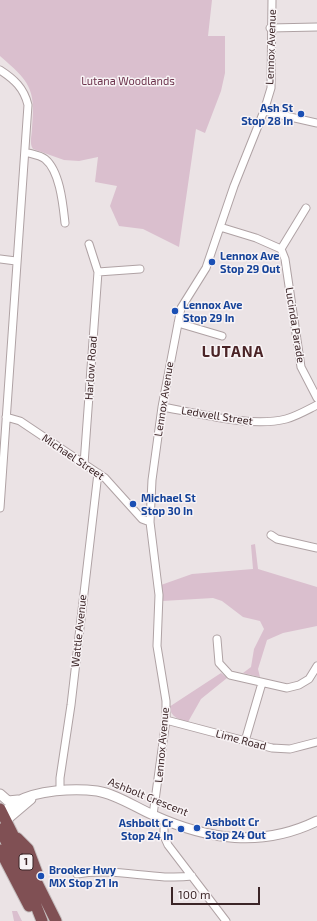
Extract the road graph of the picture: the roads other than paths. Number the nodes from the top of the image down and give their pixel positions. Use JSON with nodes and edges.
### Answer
{"nodes":[{"id":1,"x":272,"y":0,"type":"edge"},
{"id":2,"x":317,"y":27,"type":"edge"},
{"id":3,"x":270,"y":28,"type":"junction"},
{"id":4,"x":0,"y":70,"type":"edge"},
{"id":5,"x":264,"y":111,"type":"junction"},
{"id":6,"x":317,"y":123,"type":"edge"},
{"id":7,"x":25,"y":152,"type":"junction"},
{"id":8,"x":306,"y":208,"type":"dead end"},
{"id":9,"x":65,"y":223,"type":"dead end"},
{"id":10,"x":220,"y":227,"type":"junction"},
{"id":11,"x":89,"y":244,"type":"dead end"},
{"id":12,"x":281,"y":249,"type":"junction"},
{"id":13,"x":0,"y":259,"type":"edge"},
{"id":14,"x":16,"y":261,"type":"junction"},
{"id":15,"x":140,"y":269,"type":"dead end"},
{"id":16,"x":98,"y":272,"type":"junction"},
{"id":17,"x":178,"y":323,"type":"junction"},
{"id":18,"x":222,"y":336,"type":"dead end"},
{"id":19,"x":317,"y":398,"type":"edge"},
{"id":20,"x":317,"y":405,"type":"edge"},
{"id":21,"x":162,"y":407,"type":"junction"},
{"id":22,"x":6,"y":417,"type":"junction"},
{"id":23,"x":84,"y":464,"type":"junction"},
{"id":24,"x":98,"y":473,"type":"junction"},
{"id":25,"x":0,"y":508,"type":"edge"},
{"id":26,"x":150,"y":522,"type":"junction"},
{"id":27,"x":271,"y":535,"type":"dead end"},
{"id":28,"x":317,"y":548,"type":"edge"},
{"id":29,"x":217,"y":639,"type":"dead end"},
{"id":30,"x":317,"y":666,"type":"edge"},
{"id":31,"x":262,"y":683,"type":"junction"},
{"id":32,"x":166,"y":720,"type":"junction"},
{"id":33,"x":245,"y":741,"type":"junction"},
{"id":34,"x":317,"y":742,"type":"edge"},
{"id":35,"x":60,"y":790,"type":"junction"},
{"id":36,"x":0,"y":794,"type":"edge"},
{"id":37,"x":37,"y":795,"type":"junction"},
{"id":38,"x":23,"y":799,"type":"junction"},
{"id":39,"x":153,"y":815,"type":"junction"},
{"id":40,"x":164,"y":820,"type":"junction"},
{"id":41,"x":2,"y":821,"type":"edge"},
{"id":42,"x":317,"y":821,"type":"edge"},
{"id":43,"x":0,"y":850,"type":"edge"},
{"id":44,"x":0,"y":864,"type":"edge"},
{"id":45,"x":11,"y":874,"type":"junction"},
{"id":46,"x":77,"y":874,"type":"dead end"},
{"id":47,"x":192,"y":876,"type":"junction"},
{"id":48,"x":37,"y":921,"type":"edge"},
{"id":49,"x":42,"y":921,"type":"edge"},
{"id":50,"x":56,"y":921,"type":"edge"},
{"id":51,"x":226,"y":921,"type":"edge"}],
"edges":[{"from":1,"to":3,"type":"street","name":"Lennox Avenue"},
{"from":2,"to":3,"type":"street"},
{"from":3,"to":5,"type":"street","name":"Lennox Avenue"},
{"from":4,"to":7,"type":"street"},
{"from":5,"to":6,"type":"street"},
{"from":5,"to":10,"type":"street","name":"Lennox Avenue"},
{"from":7,"to":9,"type":"street"},
{"from":7,"to":14,"type":"street"},
{"from":8,"to":12,"type":"street"},
{"from":10,"to":12,"type":"street"},
{"from":10,"to":17,"type":"street","name":"Lennox Avenue"},
{"from":11,"to":16,"type":"street","name":"Harlow Road"},
{"from":12,"to":19,"type":"street","name":"Lucinda Parade"},
{"from":13,"to":14,"type":"street"},
{"from":14,"to":22,"type":"street"},
{"from":15,"to":16,"type":"street"},
{"from":16,"to":23,"type":"street","name":"Harlow Road"},
{"from":17,"to":18,"type":"street"},
{"from":17,"to":21,"type":"street","name":"Lennox Avenue"},
{"from":20,"to":21,"type":"street","name":"Ledwell Street"},
{"from":21,"to":26,"type":"street","name":"Lennox Avenue"},
{"from":22,"to":23,"type":"street","name":"Michael Street"},
{"from":22,"to":25,"type":"street"},
{"from":23,"to":24,"type":"street","name":"Michael Street"},
{"from":24,"to":26,"type":"street","name":"Michael Street"},
{"from":24,"to":35,"type":"street","name":"Wattle Avenue"},
{"from":26,"to":32,"type":"street","name":"Lennox Avenue"},
{"from":27,"to":28,"type":"street"},
{"from":29,"to":31,"type":"street"},
{"from":30,"to":31,"type":"street"},
{"from":31,"to":33,"type":"street"},
{"from":32,"to":33,"type":"street","name":"Lime Road"},
{"from":32,"to":39,"type":"street","name":"Lennox Avenue"},
{"from":33,"to":34,"type":"street","name":"Lime Road"},
{"from":35,"to":37,"type":"street","name":"Ashbolt Crescent"},
{"from":35,"to":39,"type":"street","name":"Ashbolt Crescent"},
{"from":36,"to":38,"type":"street"},
{"from":37,"to":38,"type":"street","name":"Ashbolt Crescent"},
{"from":37,"to":41,"type":"street","name":"Ashbolt Crescent"},
{"from":38,"to":41,"type":"street","name":"Ashbolt Crescent"},
{"from":39,"to":40,"type":"street","name":"Ashbolt Crescent"},
{"from":40,"to":42,"type":"street","name":"Ashbolt Crescent"},
{"from":40,"to":47,"type":"street"},
{"from":41,"to":49,"type":"highway"},
{"from":41,"to":50,"type":"highway"},
{"from":43,"to":45,"type":"highway","number":"1"},
{"from":44,"to":45,"type":"street"},
{"from":45,"to":48,"type":"highway","number":"1"},
{"from":46,"to":47,"type":"street"},
{"from":47,"to":51,"type":"street"}]}
